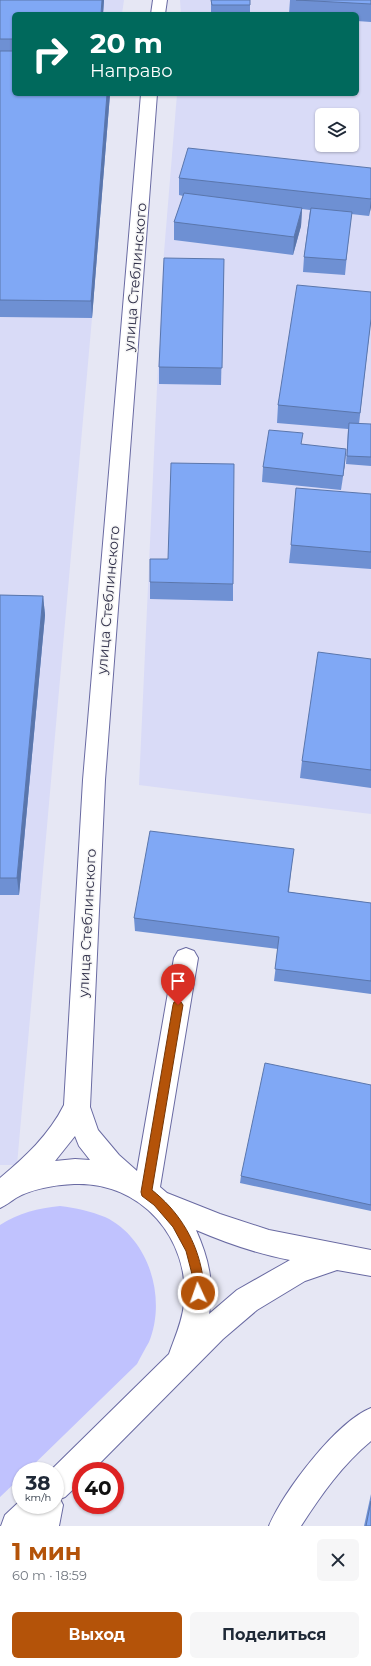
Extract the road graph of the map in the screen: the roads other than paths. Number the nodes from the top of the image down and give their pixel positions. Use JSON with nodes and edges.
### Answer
{"nodes":[{"id":1,"x":160,"y":0,"type":"edge"},
{"id":2,"x":158,"y":12,"type":"edge"},
{"id":3,"x":149,"y":96,"type":"edge"},
{"id":4,"x":186,"y":958,"type":"dead end"},
{"id":5,"x":77,"y":1107,"type":"junction"},
{"id":6,"x":146,"y":1193,"type":"junction"},
{"id":7,"x":0,"y":1196,"type":"edge"},
{"id":8,"x":338,"y":1256,"type":"junction"},
{"id":9,"x":371,"y":1263,"type":"edge"},
{"id":10,"x":176,"y":1367,"type":"junction"},
{"id":11,"x":371,"y":1422,"type":"edge"},
{"id":12,"x":64,"y":1479,"type":"edge"},
{"id":13,"x":28,"y":1514,"type":"edge"},
{"id":14,"x":46,"y":1514,"type":"edge"},
{"id":15,"x":16,"y":1526,"type":"edge"},
{"id":16,"x":44,"y":1526,"type":"edge"},
{"id":17,"x":284,"y":1526,"type":"edge"}],
"edges":[{"from":1,"to":2,"type":"street"},
{"from":3,"to":5,"type":"street","name":"улица Стеблинского"},
{"from":4,"to":6,"type":"street"},
{"from":5,"to":6,"type":"street"},
{"from":5,"to":7,"type":"street"},
{"from":6,"to":7,"type":"street"},
{"from":6,"to":8,"type":"street"},
{"from":6,"to":10,"type":"street"},
{"from":8,"to":9,"type":"street"},
{"from":8,"to":10,"type":"street"},
{"from":10,"to":12,"type":"street"},
{"from":11,"to":17,"type":"street"},
{"from":13,"to":15,"type":"street"},
{"from":14,"to":16,"type":"street"}]}
